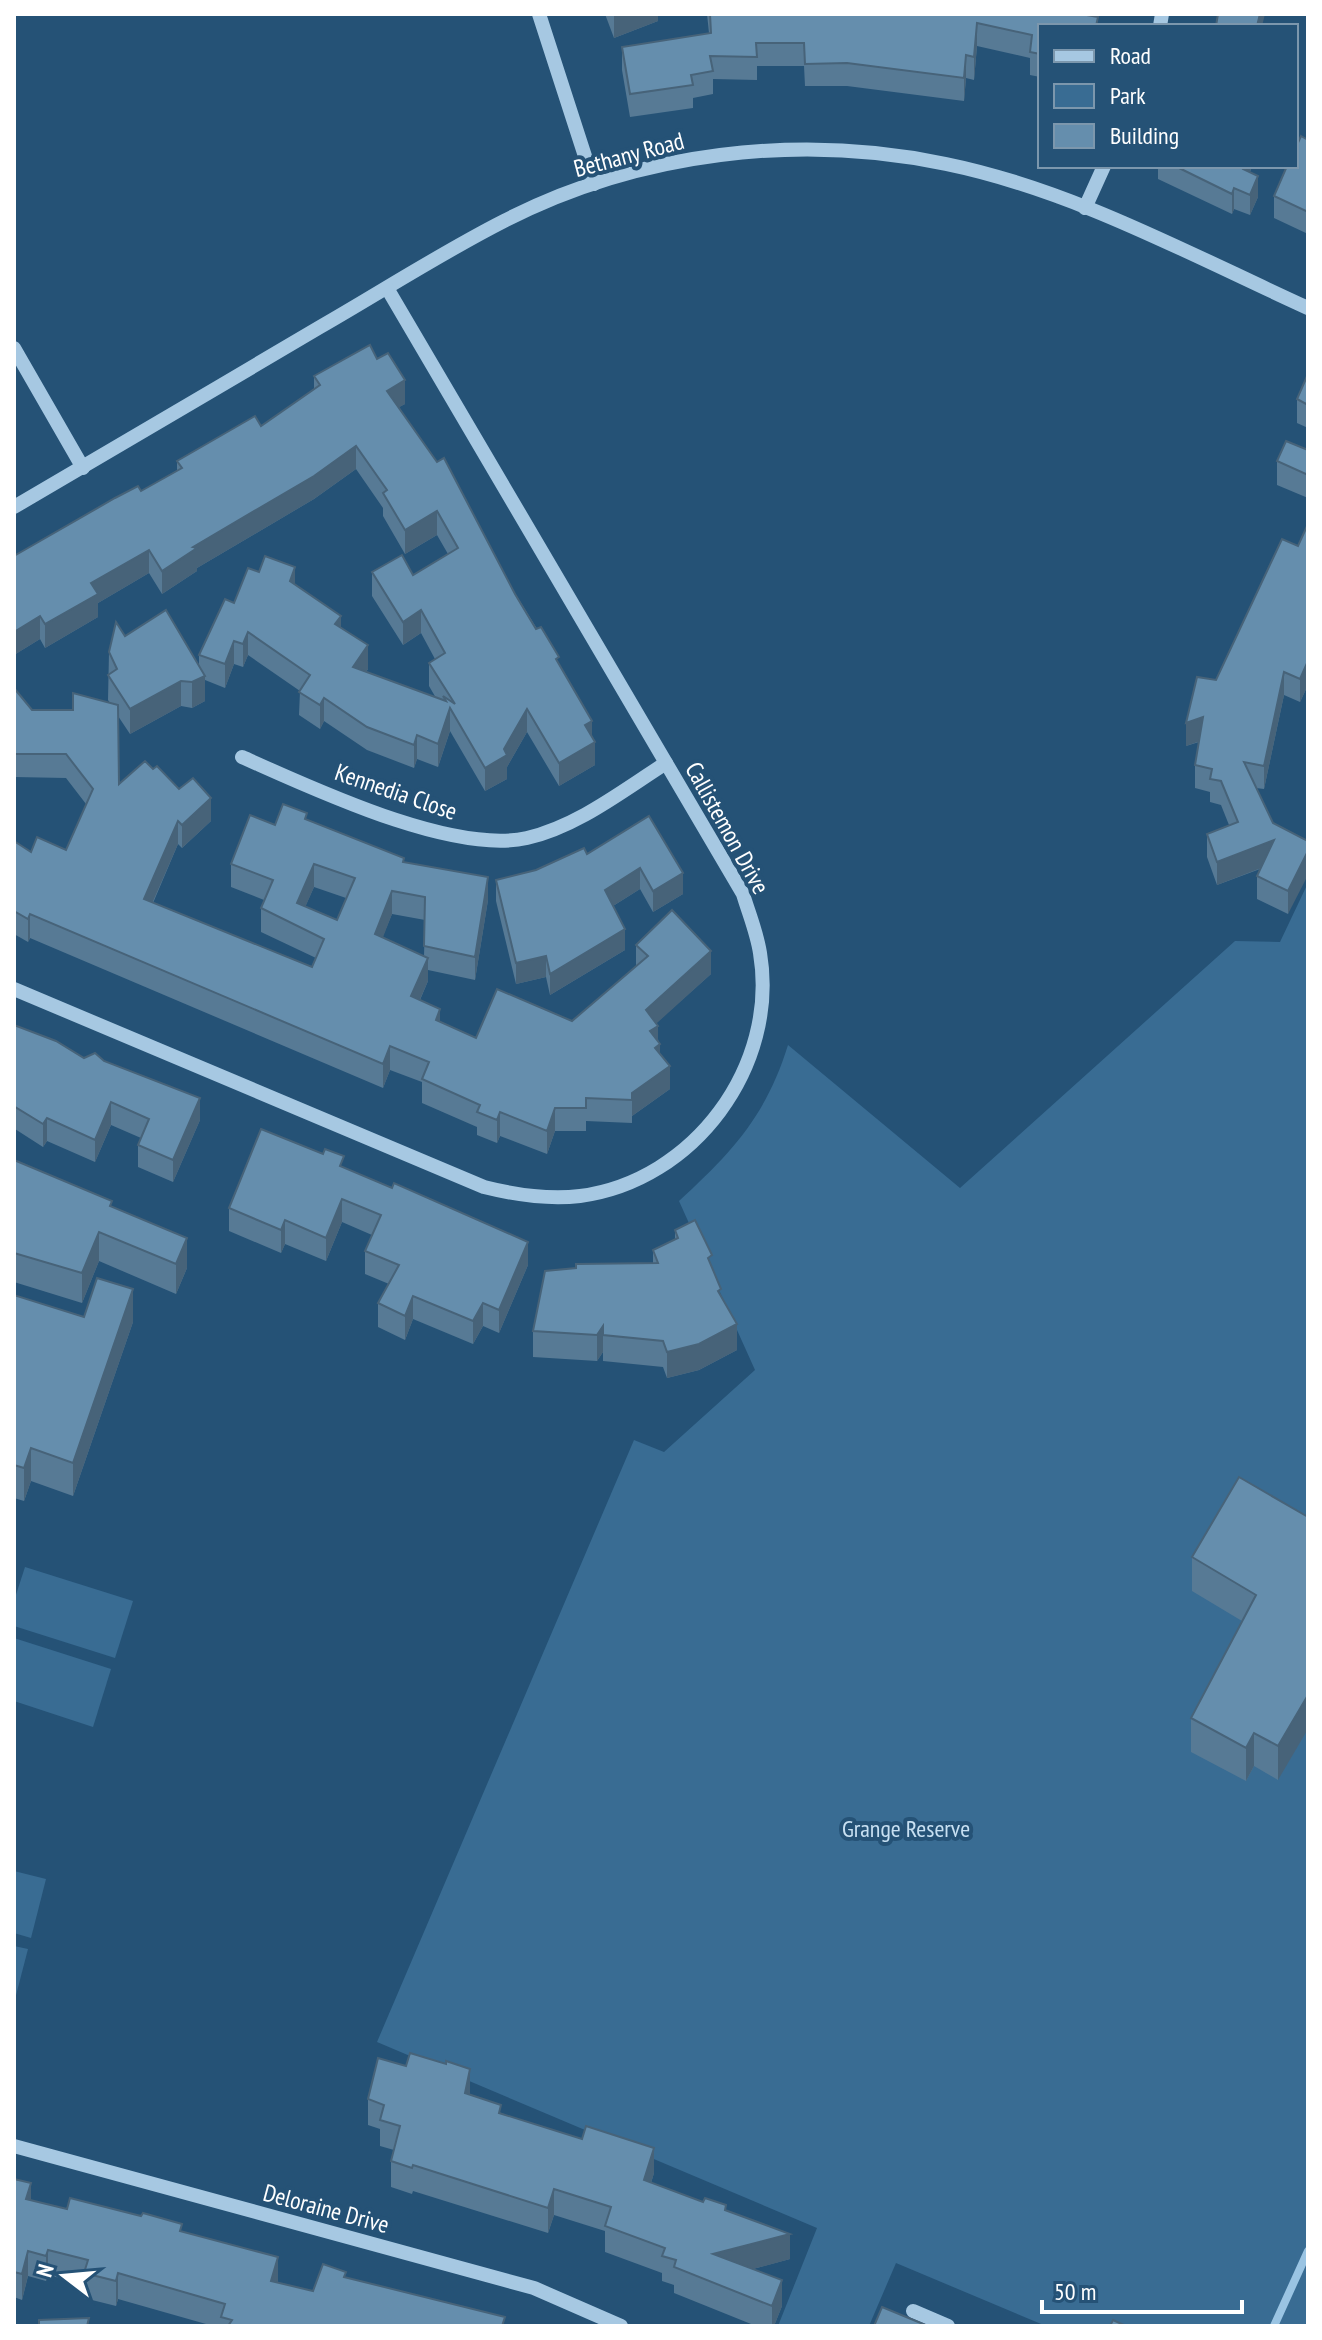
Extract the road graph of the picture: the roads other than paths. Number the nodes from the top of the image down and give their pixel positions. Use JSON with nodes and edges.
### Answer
{"nodes":[{"id":1,"x":539,"y":14,"type":"edge"},
{"id":2,"x":1103,"y":168,"type":"edge"},
{"id":3,"x":594,"y":184,"type":"junction"},
{"id":4,"x":1085,"y":208,"type":"junction"},
{"id":5,"x":387,"y":288,"type":"junction"},
{"id":6,"x":1308,"y":308,"type":"edge"},
{"id":7,"x":14,"y":348,"type":"edge"},
{"id":8,"x":83,"y":468,"type":"junction"},
{"id":9,"x":14,"y":507,"type":"edge"},
{"id":10,"x":242,"y":757,"type":"dead end"},
{"id":11,"x":666,"y":763,"type":"junction"},
{"id":12,"x":14,"y":989,"type":"edge"},
{"id":13,"x":14,"y":2146,"type":"edge"},
{"id":14,"x":913,"y":2311,"type":"dead end"},
{"id":15,"x":621,"y":2326,"type":"edge"},
{"id":16,"x":948,"y":2326,"type":"edge"}],
"edges":[{"from":1,"to":3,"type":"street"},
{"from":2,"to":4,"type":"street"},
{"from":3,"to":4,"type":"street","name":"Bethany Road"},
{"from":3,"to":5,"type":"street","name":"Bethany Road"},
{"from":4,"to":6,"type":"street","name":"Bethany Road"},
{"from":5,"to":8,"type":"street","name":"Bethany Road"},
{"from":5,"to":11,"type":"street","name":"Callistemon Drive"},
{"from":7,"to":8,"type":"street"},
{"from":8,"to":9,"type":"street","name":"Bethany Road"},
{"from":10,"to":11,"type":"street","name":"Kennedia Close"},
{"from":11,"to":12,"type":"street","name":"Callistemon Drive"},
{"from":13,"to":15,"type":"street","name":"Deloraine Drive"},
{"from":14,"to":16,"type":"street"}]}
